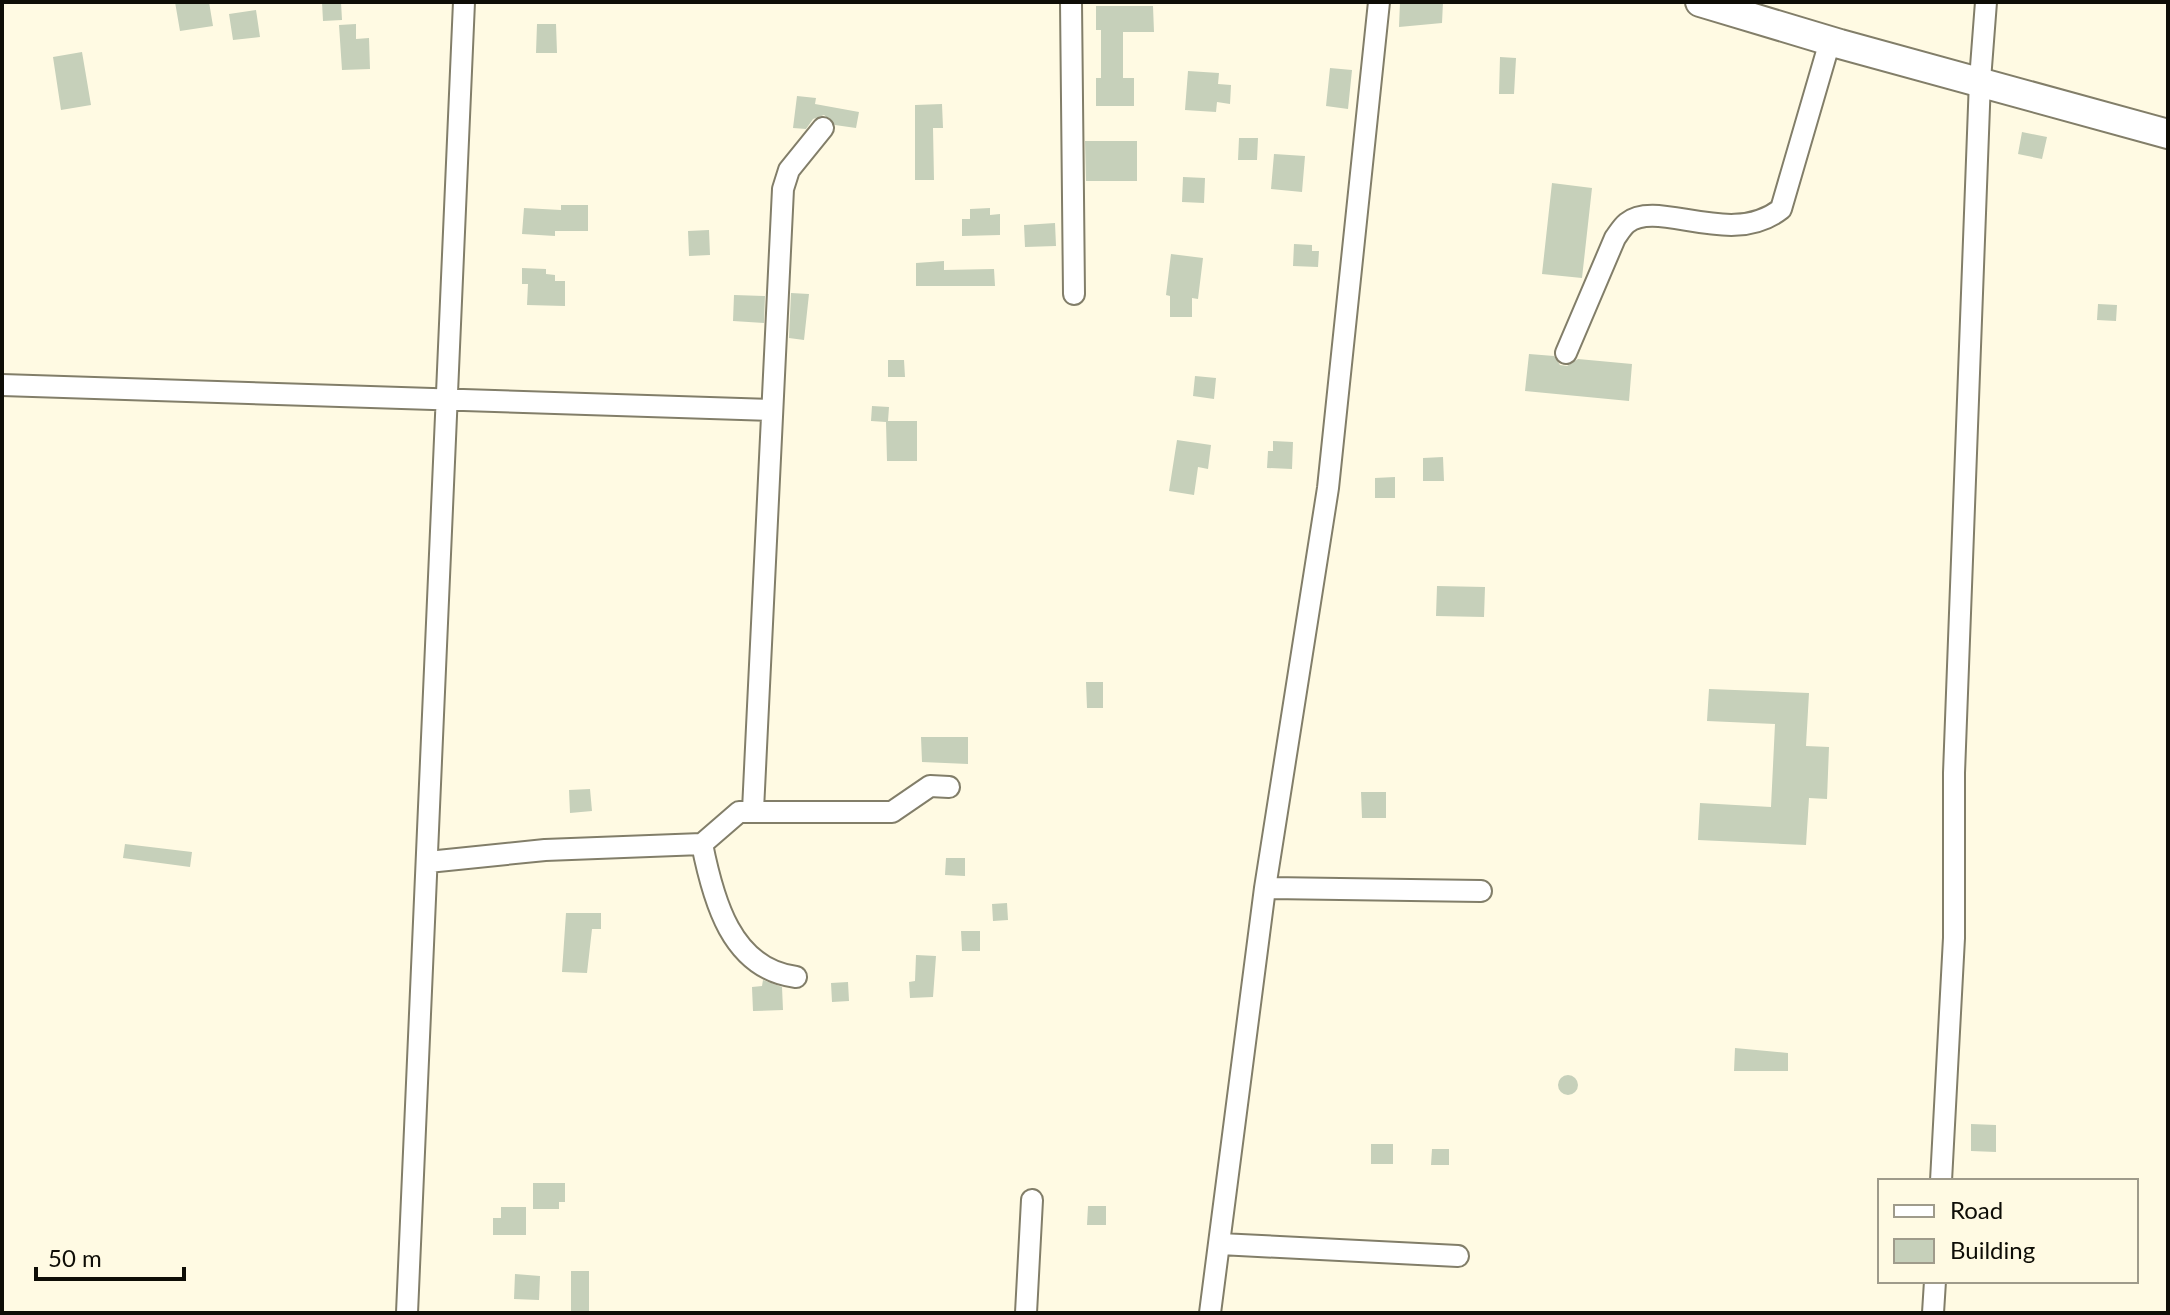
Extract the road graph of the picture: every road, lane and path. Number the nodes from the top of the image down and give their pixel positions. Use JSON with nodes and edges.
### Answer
{"nodes":[{"id":1,"x":464,"y":2,"type":"edge"},
{"id":2,"x":1071,"y":2,"type":"edge"},
{"id":3,"x":1379,"y":2,"type":"edge"},
{"id":4,"x":1700,"y":2,"type":"edge"},
{"id":5,"x":1986,"y":2,"type":"edge"},
{"id":6,"x":1830,"y":41,"type":"junction"},
{"id":7,"x":1980,"y":80,"type":"junction"},
{"id":8,"x":823,"y":128,"type":"dead end"},
{"id":9,"x":2168,"y":134,"type":"edge"},
{"id":10,"x":1074,"y":294,"type":"dead end"},
{"id":11,"x":1566,"y":353,"type":"dead end"},
{"id":12,"x":2,"y":385,"type":"edge"},
{"id":13,"x":447,"y":397,"type":"junction"},
{"id":14,"x":771,"y":410,"type":"junction"},
{"id":15,"x":949,"y":787,"type":"dead end"},
{"id":16,"x":753,"y":810,"type":"junction"},
{"id":17,"x":702,"y":844,"type":"junction"},
{"id":18,"x":428,"y":862,"type":"junction"},
{"id":19,"x":1265,"y":888,"type":"junction"},
{"id":20,"x":1481,"y":891,"type":"dead end"},
{"id":21,"x":796,"y":977,"type":"dead end"},
{"id":22,"x":1941,"y":1179,"type":"edge"},
{"id":23,"x":1032,"y":1200,"type":"dead end"},
{"id":24,"x":1220,"y":1244,"type":"junction"},
{"id":25,"x":1458,"y":1256,"type":"dead end"},
{"id":26,"x":1935,"y":1283,"type":"edge"},
{"id":27,"x":407,"y":1313,"type":"edge"},
{"id":28,"x":1026,"y":1313,"type":"edge"},
{"id":29,"x":1210,"y":1313,"type":"edge"},
{"id":30,"x":1933,"y":1313,"type":"edge"}],
"edges":[{"from":1,"to":13,"type":"street"},
{"from":2,"to":10,"type":"street"},
{"from":3,"to":19,"type":"street"},
{"from":4,"to":6,"type":"street"},
{"from":5,"to":7,"type":"street"},
{"from":6,"to":7,"type":"street"},
{"from":6,"to":11,"type":"street"},
{"from":7,"to":9,"type":"street"},
{"from":7,"to":22,"type":"street"},
{"from":8,"to":14,"type":"street"},
{"from":12,"to":13,"type":"street"},
{"from":13,"to":14,"type":"street"},
{"from":13,"to":18,"type":"street"},
{"from":14,"to":16,"type":"street"},
{"from":15,"to":16,"type":"street"},
{"from":16,"to":17,"type":"street"},
{"from":17,"to":18,"type":"street"},
{"from":17,"to":21,"type":"street"},
{"from":18,"to":27,"type":"street"},
{"from":19,"to":20,"type":"street"},
{"from":19,"to":24,"type":"street"},
{"from":23,"to":28,"type":"street"},
{"from":24,"to":25,"type":"street"},
{"from":24,"to":29,"type":"street"},
{"from":26,"to":30,"type":"street"}]}
